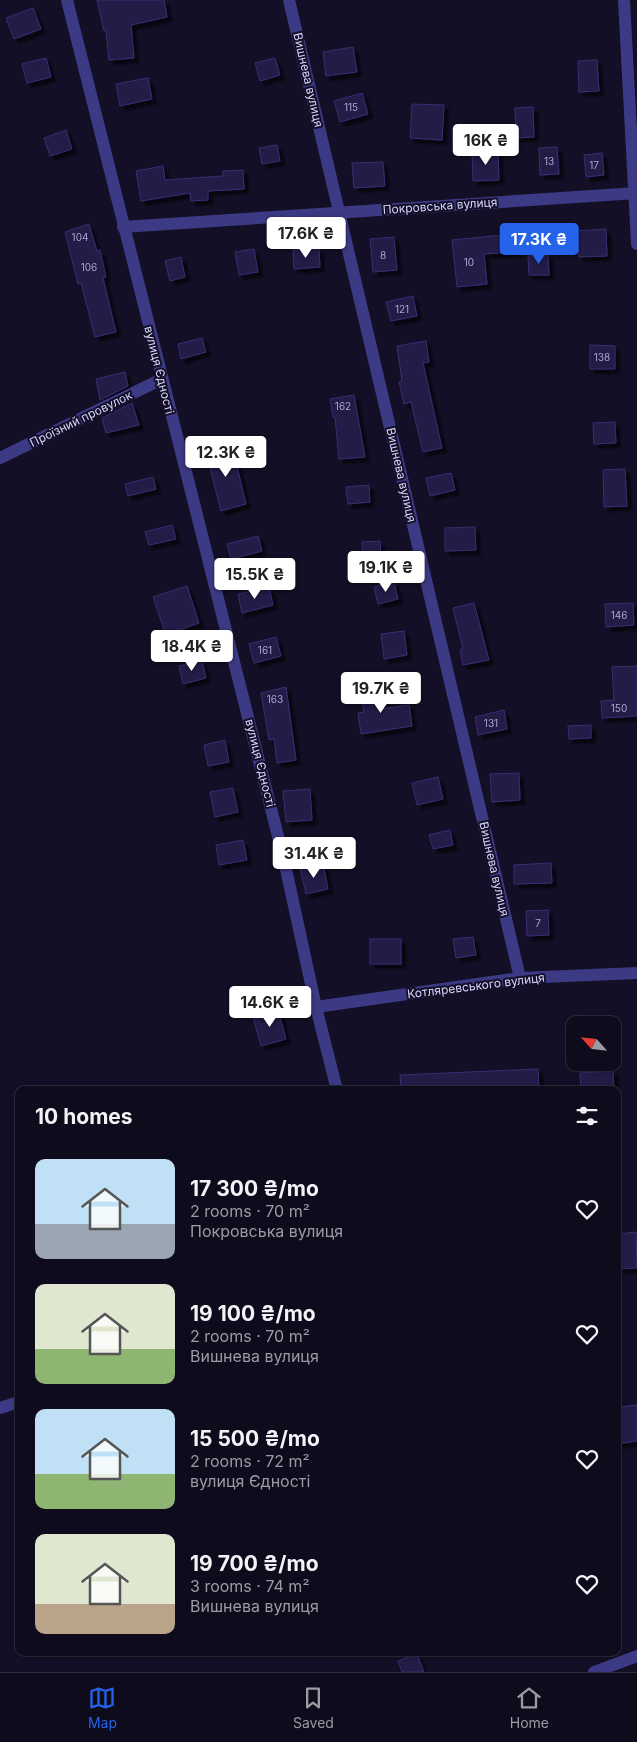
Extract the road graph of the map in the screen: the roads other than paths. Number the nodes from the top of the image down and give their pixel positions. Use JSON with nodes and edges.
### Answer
{"nodes":[{"id":1,"x":67,"y":0,"type":"edge"},
{"id":2,"x":289,"y":0,"type":"edge"},
{"id":3,"x":624,"y":0,"type":"edge"},
{"id":4,"x":635,"y":194,"type":"edge"},
{"id":5,"x":338,"y":212,"type":"junction"},
{"id":6,"x":123,"y":227,"type":"junction"},
{"id":7,"x":637,"y":244,"type":"edge"},
{"id":8,"x":162,"y":379,"type":"junction"},
{"id":9,"x":0,"y":458,"type":"edge"},
{"id":10,"x":637,"y":973,"type":"edge"},
{"id":11,"x":520,"y":978,"type":"junction"},
{"id":12,"x":316,"y":1006,"type":"junction"},
{"id":13,"x":336,"y":1086,"type":"edge"},
{"id":14,"x":15,"y":1403,"type":"edge"},
{"id":15,"x":0,"y":1408,"type":"edge"},
{"id":16,"x":637,"y":1656,"type":"edge"},
{"id":17,"x":594,"y":1672,"type":"edge"}],
"edges":[{"from":1,"to":6,"type":"street","name":"вулиця Єдності"},
{"from":2,"to":5,"type":"street","name":"Вишнева вулиця"},
{"from":3,"to":4,"type":"street"},
{"from":4,"to":5,"type":"street","name":"Покровська вулиця"},
{"from":4,"to":7,"type":"street"},
{"from":5,"to":6,"type":"street","name":"Покровська вулиця"},
{"from":5,"to":11,"type":"street","name":"Вишнева вулиця"},
{"from":6,"to":8,"type":"street","name":"вулиця Єдності"},
{"from":8,"to":9,"type":"street","name":"Проїзний провулок"},
{"from":8,"to":12,"type":"street","name":"вулиця Єдності"},
{"from":10,"to":11,"type":"street","name":"Котляревського вулиця"},
{"from":11,"to":12,"type":"street","name":"Котляревського вулиця"},
{"from":12,"to":13,"type":"street","name":"вулиця Єдності"},
{"from":14,"to":15,"type":"street"},
{"from":16,"to":17,"type":"street"}]}
